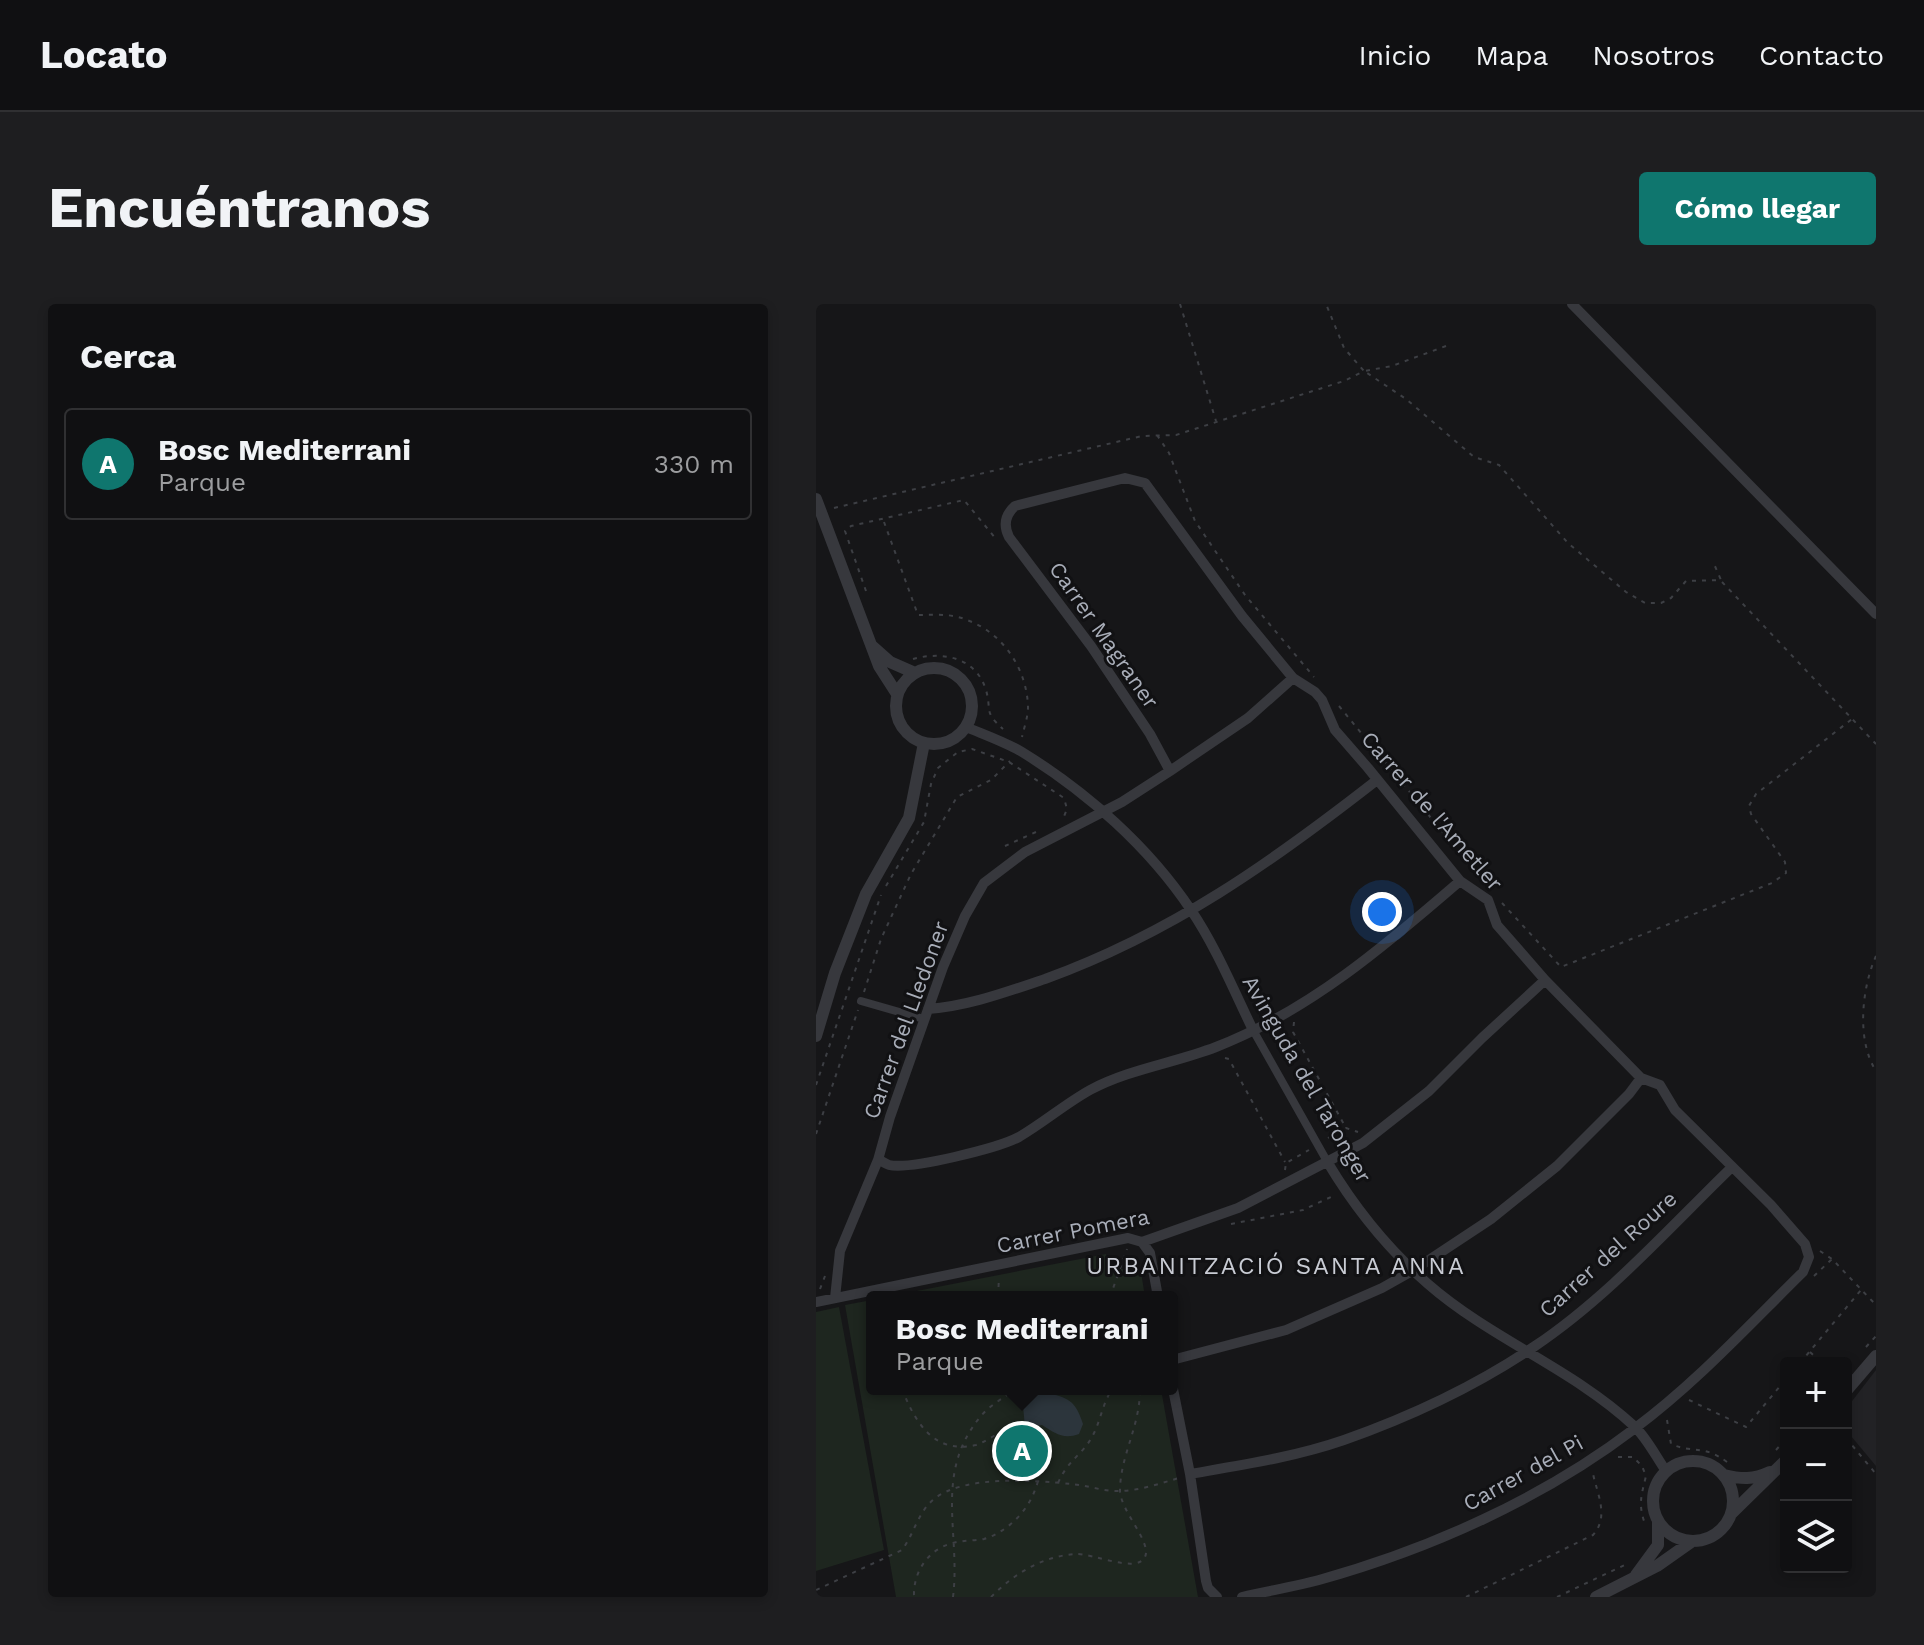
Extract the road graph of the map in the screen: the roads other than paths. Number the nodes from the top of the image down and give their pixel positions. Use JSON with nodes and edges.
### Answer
{"nodes":[{"id":1,"x":1572,"y":304,"type":"edge"},
{"id":2,"x":1132,"y":478,"type":"joint"},
{"id":3,"x":818,"y":505,"type":"edge"},
{"id":4,"x":1876,"y":614,"type":"edge"},
{"id":5,"x":870,"y":644,"type":"junction"},
{"id":6,"x":915,"y":673,"type":"junction"},
{"id":7,"x":1293,"y":678,"type":"junction"},
{"id":8,"x":897,"y":694,"type":"junction"},
{"id":9,"x":966,"y":727,"type":"junction"},
{"id":10,"x":924,"y":743,"type":"junction"},
{"id":11,"x":1170,"y":771,"type":"junction"},
{"id":12,"x":1377,"y":780,"type":"junction"},
{"id":13,"x":1101,"y":811,"type":"junction"},
{"id":14,"x":1460,"y":881,"type":"junction"},
{"id":15,"x":1191,"y":910,"type":"junction"},
{"id":16,"x":1545,"y":980,"type":"junction"},
{"id":17,"x":861,"y":1001,"type":"road end"},
{"id":18,"x":926,"y":1014,"type":"junction"},
{"id":19,"x":1253,"y":1030,"type":"junction"},
{"id":20,"x":816,"y":1036,"type":"edge"},
{"id":21,"x":1641,"y":1078,"type":"junction"},
{"id":22,"x":878,"y":1160,"type":"junction"},
{"id":23,"x":1328,"y":1163,"type":"junction"},
{"id":24,"x":1732,"y":1167,"type":"junction"},
{"id":25,"x":1142,"y":1242,"type":"junction"},
{"id":26,"x":1808,"y":1264,"type":"joint"},
{"id":27,"x":1414,"y":1270,"type":"junction"},
{"id":28,"x":869,"y":1291,"type":"edge"},
{"id":29,"x":1157,"y":1291,"type":"edge"},
{"id":30,"x":866,"y":1292,"type":"edge"},
{"id":31,"x":835,"y":1298,"type":"junction"},
{"id":32,"x":816,"y":1302,"type":"edge"},
{"id":33,"x":1526,"y":1351,"type":"junction"},
{"id":34,"x":1876,"y":1356,"type":"edge"},
{"id":35,"x":1178,"y":1358,"type":"edge"},
{"id":36,"x":1852,"y":1384,"type":"edge"},
{"id":37,"x":1174,"y":1395,"type":"edge"},
{"id":38,"x":1636,"y":1428,"type":"junction"},
{"id":39,"x":1780,"y":1459,"type":"edge"},
{"id":40,"x":1727,"y":1469,"type":"junction"},
{"id":41,"x":1666,"y":1471,"type":"junction"},
{"id":42,"x":1185,"y":1476,"type":"junction"},
{"id":43,"x":1732,"y":1513,"type":"junction"},
{"id":44,"x":1652,"y":1525,"type":"junction"},
{"id":45,"x":1691,"y":1542,"type":"junction"},
{"id":46,"x":1634,"y":1578,"type":"junction"},
{"id":47,"x":1601,"y":1596,"type":"edge"},
{"id":48,"x":1217,"y":1597,"type":"edge"},
{"id":49,"x":1242,"y":1597,"type":"edge"}],
"edges":[{"from":1,"to":4,"type":"street"},
{"from":2,"to":7,"type":"street","name":"Carrer de l'Ametler"},
{"from":2,"to":11,"type":"street","name":"Carrer Magraner"},
{"from":3,"to":5,"type":"street"},
{"from":5,"to":6,"type":"street"},
{"from":5,"to":8,"type":"street"},
{"from":6,"to":8,"type":"street"},
{"from":6,"to":9,"type":"street"},
{"from":7,"to":11,"type":"street","name":"Carrer del Lledoner"},
{"from":7,"to":12,"type":"street","name":"Carrer de l'Ametler"},
{"from":8,"to":10,"type":"street"},
{"from":9,"to":10,"type":"street"},
{"from":9,"to":13,"type":"street","name":"Avinguda del Taronger"},
{"from":10,"to":20,"type":"street"},
{"from":11,"to":13,"type":"street","name":"Carrer del Lledoner"},
{"from":12,"to":14,"type":"street","name":"Carrer de l'Ametler"},
{"from":12,"to":15,"type":"street"},
{"from":13,"to":15,"type":"street","name":"Avinguda del Taronger"},
{"from":13,"to":18,"type":"street","name":"Carrer del Lledoner"},
{"from":14,"to":16,"type":"street","name":"Carrer de l'Ametler"},
{"from":14,"to":19,"type":"street"},
{"from":15,"to":18,"type":"street"},
{"from":15,"to":19,"type":"street","name":"Avinguda del Taronger"},
{"from":16,"to":21,"type":"street","name":"Carrer de l'Ametler"},
{"from":16,"to":23,"type":"street","name":"Carrer Pomera"},
{"from":17,"to":18,"type":"street"},
{"from":18,"to":22,"type":"street","name":"Carrer del Lledoner"},
{"from":19,"to":22,"type":"street"},
{"from":19,"to":23,"type":"street","name":"Avinguda del Taronger"},
{"from":21,"to":24,"type":"street","name":"Carrer de l'Ametler"},
{"from":21,"to":27,"type":"street"},
{"from":22,"to":31,"type":"street","name":"Carrer del Lledoner"},
{"from":23,"to":25,"type":"street","name":"Carrer Pomera"},
{"from":23,"to":27,"type":"street","name":"Avinguda del Taronger"},
{"from":24,"to":26,"type":"street","name":"Carrer de l'Ametler"},
{"from":24,"to":33,"type":"street","name":"Carrer del Roure"},
{"from":25,"to":28,"type":"street","name":"Carrer Pomera"},
{"from":25,"to":29,"type":"street"},
{"from":26,"to":38,"type":"street","name":"Carrer del Pi"},
{"from":27,"to":33,"type":"street","name":"Avinguda del Taronger"},
{"from":27,"to":35,"type":"street"},
{"from":30,"to":31,"type":"street","name":"Carrer Pomera"},
{"from":31,"to":32,"type":"street","name":"Carrer Pomera"},
{"from":33,"to":38,"type":"street","name":"Avinguda del Taronger"},
{"from":33,"to":42,"type":"street","name":"Carrer del Roure"},
{"from":34,"to":36,"type":"street"},
{"from":37,"to":42,"type":"street"},
{"from":38,"to":41,"type":"street","name":"Avinguda del Taronger"},
{"from":38,"to":49,"type":"street","name":"Carrer del Pi"},
{"from":39,"to":40,"type":"street"},
{"from":39,"to":43,"type":"street"},
{"from":40,"to":41,"type":"street"},
{"from":40,"to":43,"type":"street"},
{"from":41,"to":44,"type":"street"},
{"from":42,"to":48,"type":"street"},
{"from":43,"to":45,"type":"street"},
{"from":44,"to":45,"type":"street"},
{"from":44,"to":46,"type":"street"},
{"from":45,"to":46,"type":"street"},
{"from":46,"to":47,"type":"street"}]}
